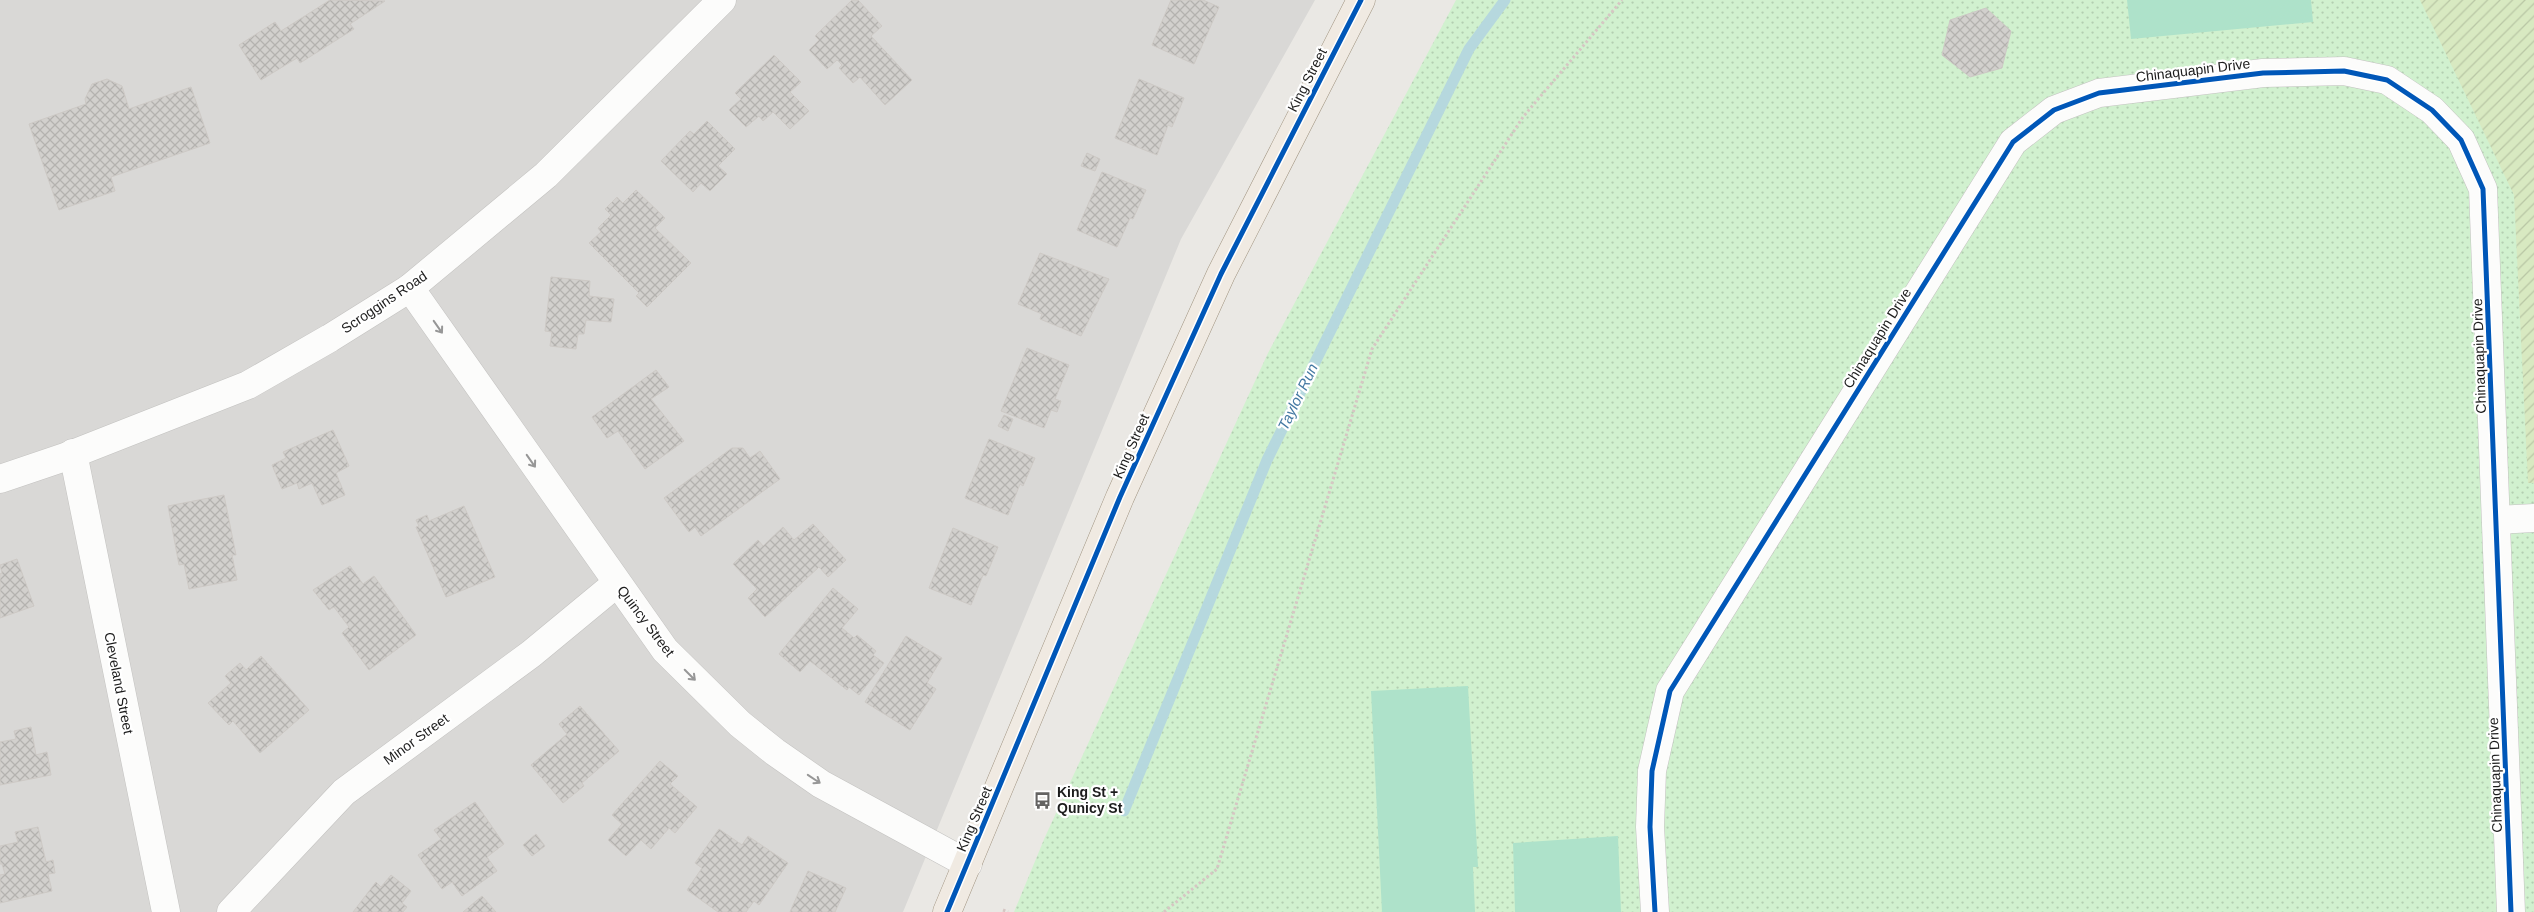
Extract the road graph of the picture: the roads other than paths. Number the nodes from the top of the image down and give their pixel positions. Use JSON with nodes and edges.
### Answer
{"nodes":[{"id":1,"x":722,"y":0,"type":"edge"},
{"id":2,"x":1361,"y":0,"type":"edge"},
{"id":3,"x":410,"y":288,"type":"junction"},
{"id":4,"x":72,"y":453,"type":"junction"},
{"id":5,"x":0,"y":479,"type":"edge"},
{"id":6,"x":2534,"y":518,"type":"edge"},
{"id":7,"x":2497,"y":520,"type":"junction"},
{"id":8,"x":617,"y":583,"type":"junction"},
{"id":9,"x":968,"y":864,"type":"junction"},
{"id":10,"x":166,"y":912,"type":"edge"},
{"id":11,"x":230,"y":912,"type":"edge"},
{"id":12,"x":948,"y":912,"type":"edge"},
{"id":13,"x":1655,"y":912,"type":"edge"},
{"id":14,"x":2511,"y":912,"type":"edge"}],
"edges":[{"from":1,"to":3,"type":"street","name":"Scroggins Road"},
{"from":2,"to":9,"type":"main road","name":"King Street"},
{"from":3,"to":4,"type":"street","name":"Scroggins Road"},
{"from":3,"to":8,"type":"street","name":"Quincy Street","one_way":true},
{"from":4,"to":5,"type":"street","name":"Scroggins Road"},
{"from":4,"to":10,"type":"street","name":"Cleveland Street"},
{"from":6,"to":7,"type":"street"},
{"from":7,"to":13,"type":"street","name":"Chinaquapin Drive"},
{"from":7,"to":14,"type":"street","name":"Chinaquapin Drive"},
{"from":8,"to":9,"type":"street","name":"Quincy Street","one_way":true},
{"from":8,"to":11,"type":"street","name":"Minor Street"},
{"from":9,"to":12,"type":"main road","name":"King Street"}]}
